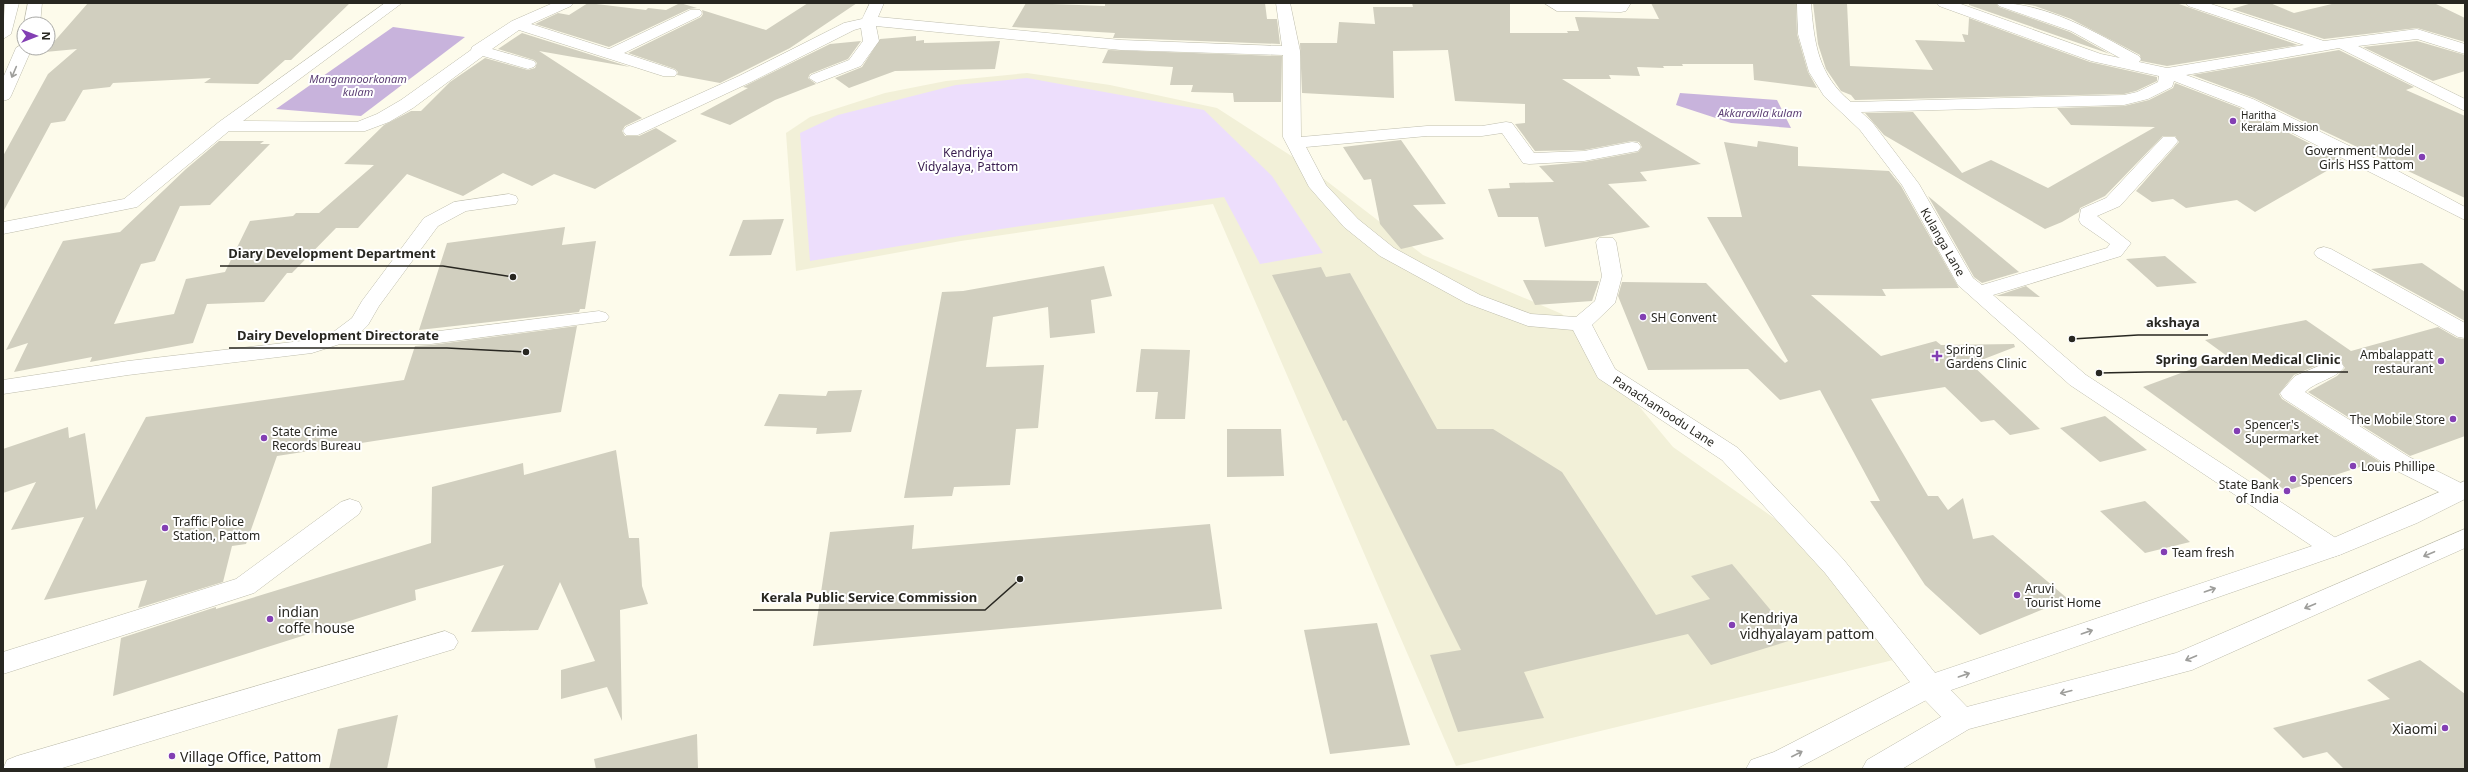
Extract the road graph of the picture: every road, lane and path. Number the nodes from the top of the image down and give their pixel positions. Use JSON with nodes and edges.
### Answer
{"nodes":[{"id":1,"x":12,"y":3,"type":"edge"},
{"id":2,"x":35,"y":3,"type":"edge"},
{"id":3,"x":395,"y":3,"type":"edge"},
{"id":4,"x":566,"y":3,"type":"edge"},
{"id":5,"x":877,"y":3,"type":"edge"},
{"id":6,"x":1283,"y":3,"type":"edge"},
{"id":7,"x":1551,"y":3,"type":"edge"},
{"id":8,"x":1624,"y":3,"type":"edge"},
{"id":9,"x":1804,"y":3,"type":"edge"},
{"id":10,"x":1944,"y":3,"type":"edge"},
{"id":11,"x":2004,"y":3,"type":"edge"},
{"id":12,"x":2192,"y":3,"type":"edge"},
{"id":13,"x":695,"y":13,"type":"dead end"},
{"id":14,"x":33,"y":16,"type":"edge"},
{"id":15,"x":868,"y":22,"type":"junction"},
{"id":16,"x":517,"y":24,"type":"junction"},
{"id":17,"x":3,"y":34,"type":"edge"},
{"id":18,"x":2341,"y":43,"type":"junction"},
{"id":19,"x":2322,"y":46,"type":"junction"},
{"id":20,"x":478,"y":50,"type":"junction"},
{"id":21,"x":2465,"y":50,"type":"edge"},
{"id":22,"x":1292,"y":51,"type":"junction"},
{"id":23,"x":610,"y":54,"type":"junction"},
{"id":24,"x":20,"y":56,"type":"edge"},
{"id":25,"x":528,"y":64,"type":"dead end"},
{"id":26,"x":2173,"y":72,"type":"junction"},
{"id":27,"x":670,"y":73,"type":"dead end"},
{"id":28,"x":817,"y":78,"type":"dead end"},
{"id":29,"x":3,"y":96,"type":"edge"},
{"id":30,"x":2465,"y":106,"type":"edge"},
{"id":31,"x":1847,"y":107,"type":"junction"},
{"id":32,"x":225,"y":126,"type":"junction"},
{"id":33,"x":632,"y":131,"type":"dead end"},
{"id":34,"x":2169,"y":141,"type":"dead end"},
{"id":35,"x":1295,"y":143,"type":"junction"},
{"id":36,"x":1632,"y":147,"type":"dead end"},
{"id":37,"x":509,"y":200,"type":"dead end"},
{"id":38,"x":2465,"y":214,"type":"edge"},
{"id":39,"x":3,"y":228,"type":"edge"},
{"id":40,"x":1606,"y":242,"type":"dead end"},
{"id":41,"x":2324,"y":253,"type":"dead end"},
{"id":42,"x":1977,"y":293,"type":"junction"},
{"id":43,"x":599,"y":318,"type":"dead end"},
{"id":44,"x":1581,"y":324,"type":"junction"},
{"id":45,"x":2465,"y":332,"type":"edge"},
{"id":46,"x":339,"y":338,"type":"junction"},
{"id":47,"x":2332,"y":367,"type":"dead end"},
{"id":48,"x":3,"y":387,"type":"edge"},
{"id":49,"x":2462,"y":490,"type":"edge"},
{"id":50,"x":350,"y":508,"type":"dead end"},
{"id":51,"x":2465,"y":538,"type":"edge"},
{"id":52,"x":2333,"y":548,"type":"junction"},
{"id":53,"x":446,"y":642,"type":"dead end"},
{"id":54,"x":3,"y":663,"type":"edge"},
{"id":55,"x":1930,"y":687,"type":"junction"},
{"id":56,"x":1961,"y":719,"type":"junction"},
{"id":57,"x":17,"y":769,"type":"edge"},
{"id":58,"x":1761,"y":769,"type":"edge"},
{"id":59,"x":1877,"y":769,"type":"edge"}],
"edges":[{"from":1,"to":17,"type":"street"},
{"from":2,"to":14,"type":"street"},
{"from":3,"to":32,"type":"street"},
{"from":4,"to":16,"type":"street"},
{"from":5,"to":15,"type":"street"},
{"from":6,"to":22,"type":"street"},
{"from":7,"to":8,"type":"street"},
{"from":9,"to":31,"type":"street","name":"Kulanga Lane"},
{"from":10,"to":26,"type":"street"},
{"from":11,"to":26,"type":"street"},
{"from":12,"to":19,"type":"street"},
{"from":13,"to":23,"type":"street"},
{"from":15,"to":22,"type":"street"},
{"from":15,"to":28,"type":"street"},
{"from":15,"to":33,"type":"street"},
{"from":16,"to":20,"type":"street"},
{"from":16,"to":23,"type":"street"},
{"from":18,"to":19,"type":"street"},
{"from":18,"to":21,"type":"street"},
{"from":18,"to":30,"type":"street"},
{"from":19,"to":26,"type":"street"},
{"from":20,"to":25,"type":"street"},
{"from":20,"to":32,"type":"street"},
{"from":22,"to":35,"type":"street"},
{"from":23,"to":27,"type":"street"},
{"from":24,"to":29,"type":"street","one_way":true},
{"from":26,"to":31,"type":"street"},
{"from":26,"to":38,"type":"street"},
{"from":31,"to":42,"type":"street","name":"Kulanga Lane"},
{"from":32,"to":39,"type":"street"},
{"from":34,"to":42,"type":"street"},
{"from":35,"to":36,"type":"street"},
{"from":35,"to":44,"type":"street"},
{"from":37,"to":46,"type":"street"},
{"from":40,"to":44,"type":"street"},
{"from":41,"to":45,"type":"street"},
{"from":42,"to":52,"type":"street","name":"Kulanga Lane"},
{"from":43,"to":46,"type":"street"},
{"from":44,"to":55,"type":"street","name":"Panachamoodu Lane"},
{"from":46,"to":48,"type":"street"},
{"from":47,"to":49,"type":"street"},
{"from":49,"to":52,"type":"street"},
{"from":50,"to":54,"type":"street"},
{"from":51,"to":56,"type":"street","one_way":true},
{"from":55,"to":52,"type":"street","one_way":true},
{"from":53,"to":57,"type":"street"},
{"from":55,"to":56,"type":"street","name":"Panachamoodu Lane"},
{"from":58,"to":55,"type":"street","one_way":true},
{"from":56,"to":59,"type":"street"}]}
